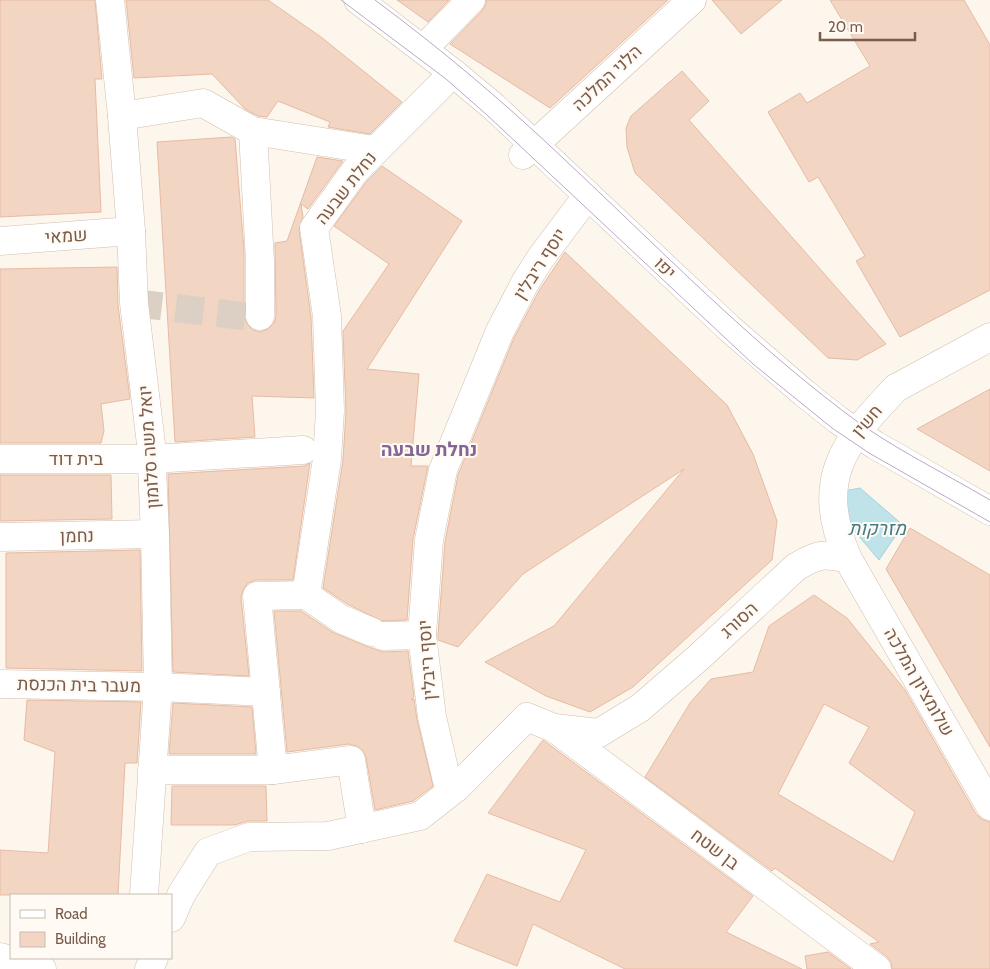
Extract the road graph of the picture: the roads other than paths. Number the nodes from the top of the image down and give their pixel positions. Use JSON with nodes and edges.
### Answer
{"nodes":[{"id":1,"x":110,"y":0,"type":"edge"},
{"id":2,"x":358,"y":0,"type":"edge"},
{"id":3,"x":471,"y":0,"type":"edge"},
{"id":4,"x":692,"y":0,"type":"edge"},
{"id":5,"x":423,"y":49,"type":"junction"},
{"id":6,"x":441,"y":85,"type":"dead end"},
{"id":7,"x":122,"y":116,"type":"junction"},
{"id":8,"x":253,"y":131,"type":"junction"},
{"id":9,"x":374,"y":150,"type":"junction"},
{"id":10,"x":528,"y":150,"type":"junction"},
{"id":11,"x":588,"y":195,"type":"junction"},
{"id":12,"x":131,"y":231,"type":"junction"},
{"id":13,"x":0,"y":241,"type":"edge"},
{"id":14,"x":260,"y":316,"type":"dead end"},
{"id":15,"x":990,"y":337,"type":"edge"},
{"id":16,"x":856,"y":433,"type":"junction"},
{"id":17,"x":303,"y":450,"type":"dead end"},
{"id":18,"x":0,"y":459,"type":"edge"},
{"id":19,"x":152,"y":459,"type":"junction"},
{"id":20,"x":990,"y":511,"type":"edge"},
{"id":21,"x":155,"y":534,"type":"junction"},
{"id":22,"x":0,"y":537,"type":"edge"},
{"id":23,"x":848,"y":559,"type":"junction"},
{"id":24,"x":306,"y":595,"type":"junction"},
{"id":25,"x":422,"y":635,"type":"junction"},
{"id":26,"x":0,"y":684,"type":"edge"},
{"id":27,"x":158,"y":687,"type":"junction"},
{"id":28,"x":266,"y":692,"type":"junction"},
{"id":29,"x":554,"y":728,"type":"junction"},
{"id":30,"x":152,"y":770,"type":"junction"},
{"id":31,"x":273,"y":770,"type":"junction"},
{"id":32,"x":457,"y":788,"type":"junction"},
{"id":33,"x":990,"y":806,"type":"edge"},
{"id":34,"x":362,"y":829,"type":"junction"},
{"id":35,"x":144,"y":894,"type":"edge"},
{"id":36,"x":172,"y":916,"type":"edge"},
{"id":37,"x":0,"y":957,"type":"edge"},
{"id":38,"x":42,"y":969,"type":"edge"},
{"id":39,"x":877,"y":969,"type":"edge"}],
"edges":[{"from":1,"to":7,"type":"street","name":"יואל משה סלומון"},
{"from":2,"to":5,"type":"street","name":"יפו"},
{"from":3,"to":5,"type":"street"},
{"from":4,"to":10,"type":"street","name":"הלני המלכה"},
{"from":5,"to":10,"type":"street","name":"יפו"},
{"from":6,"to":9,"type":"street","name":"נחלת שבעה"},
{"from":7,"to":8,"type":"street"},
{"from":7,"to":12,"type":"street","name":"יואל משה סלומון"},
{"from":8,"to":9,"type":"street"},
{"from":8,"to":14,"type":"street"},
{"from":9,"to":24,"type":"street","name":"נחלת שבעה"},
{"from":10,"to":11,"type":"street","name":"יפו"},
{"from":11,"to":16,"type":"street","name":"יפו"},
{"from":11,"to":25,"type":"street","name":"יוסף ריבלין"},
{"from":12,"to":13,"type":"street","name":"שמאי"},
{"from":12,"to":19,"type":"street","name":"יואל משה סלומון"},
{"from":15,"to":16,"type":"street","name":"חשין"},
{"from":16,"to":20,"type":"street","name":"יפו"},
{"from":16,"to":23,"type":"street","name":"חשין"},
{"from":17,"to":19,"type":"street","name":"בית דוד"},
{"from":18,"to":19,"type":"street","name":"בית דוד"},
{"from":19,"to":21,"type":"street","name":"יואל משה סלומון"},
{"from":21,"to":22,"type":"street","name":"נחמן"},
{"from":21,"to":27,"type":"street","name":"יואל משה סלומון"},
{"from":23,"to":29,"type":"street","name":"הסורג"},
{"from":23,"to":33,"type":"street","name":"שלומציון המלכה"},
{"from":24,"to":25,"type":"street"},
{"from":24,"to":28,"type":"street"},
{"from":25,"to":32,"type":"street","name":"יוסף ריבלין"},
{"from":26,"to":27,"type":"street","name":"מעבר בית הכנסת"},
{"from":27,"to":28,"type":"street","name":"מעבר בית הכנסת"},
{"from":27,"to":30,"type":"street","name":"יואל משה סלומון"},
{"from":28,"to":31,"type":"street"},
{"from":29,"to":32,"type":"street"},
{"from":29,"to":39,"type":"street","name":"בן שטח"},
{"from":30,"to":31,"type":"street"},
{"from":30,"to":35,"type":"street","name":"יואל משה סלומון"},
{"from":31,"to":34,"type":"street"},
{"from":32,"to":34,"type":"street"},
{"from":34,"to":36,"type":"street"},
{"from":37,"to":38,"type":"street"}]}
